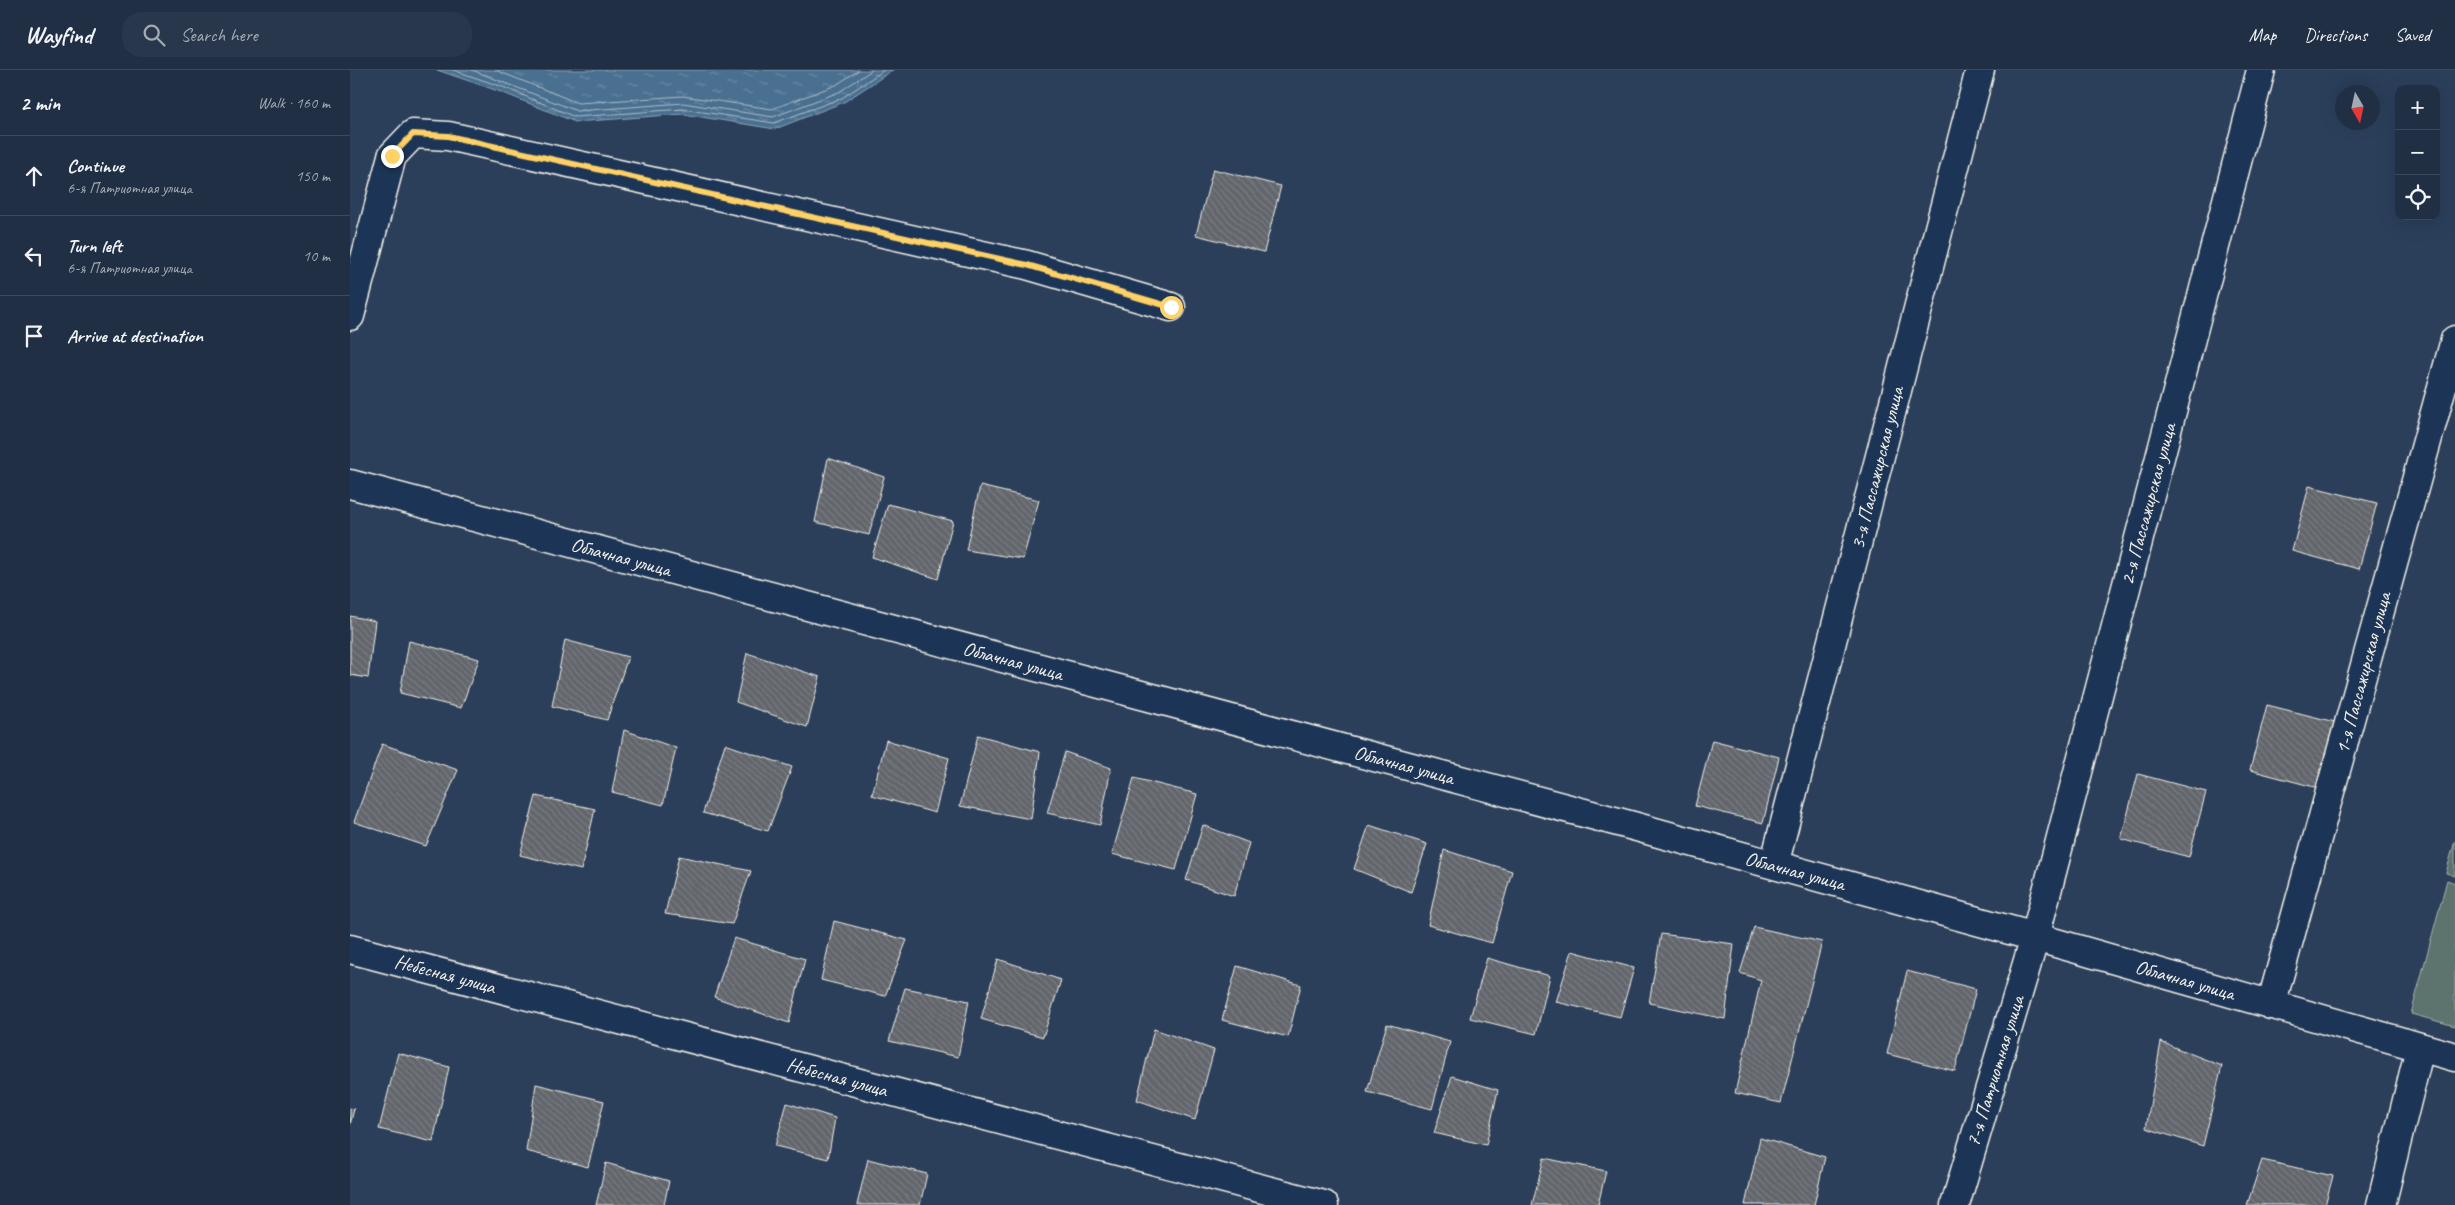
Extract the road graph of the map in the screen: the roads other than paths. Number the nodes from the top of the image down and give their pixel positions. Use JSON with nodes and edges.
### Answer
{"nodes":[{"id":1,"x":1980,"y":70,"type":"edge"},
{"id":2,"x":2261,"y":70,"type":"edge"},
{"id":3,"x":1171,"y":307,"type":"dead end"},
{"id":4,"x":350,"y":316,"type":"edge"},
{"id":5,"x":2455,"y":340,"type":"edge"},
{"id":6,"x":350,"y":484,"type":"edge"},
{"id":7,"x":1774,"y":865,"type":"junction"},
{"id":8,"x":2035,"y":937,"type":"junction"},
{"id":9,"x":350,"y":949,"type":"edge"},
{"id":10,"x":2271,"y":1005,"type":"junction"},
{"id":11,"x":2420,"y":1048,"type":"junction"},
{"id":12,"x":2455,"y":1057,"type":"edge"},
{"id":13,"x":1324,"y":1205,"type":"edge"},
{"id":14,"x":1955,"y":1205,"type":"edge"},
{"id":15,"x":2381,"y":1205,"type":"edge"}],
"edges":[{"from":1,"to":7,"type":"street","name":"3-я Пассажирская улица"},
{"from":2,"to":8,"type":"street","name":"2-я Пассажирская улица"},
{"from":3,"to":4,"type":"street"},
{"from":5,"to":10,"type":"street","name":"1-я Пассажирская улица"},
{"from":6,"to":7,"type":"street","name":"Облачная улица"},
{"from":7,"to":8,"type":"street","name":"Облачная улица"},
{"from":8,"to":10,"type":"street","name":"Облачная улица"},
{"from":8,"to":14,"type":"street","name":"7-я Патриотная улица"},
{"from":9,"to":13,"type":"street","name":"Небесная улица"},
{"from":10,"to":11,"type":"street","name":"Облачная улица"},
{"from":11,"to":12,"type":"street","name":"Облачная улица"},
{"from":11,"to":15,"type":"street"}]}
